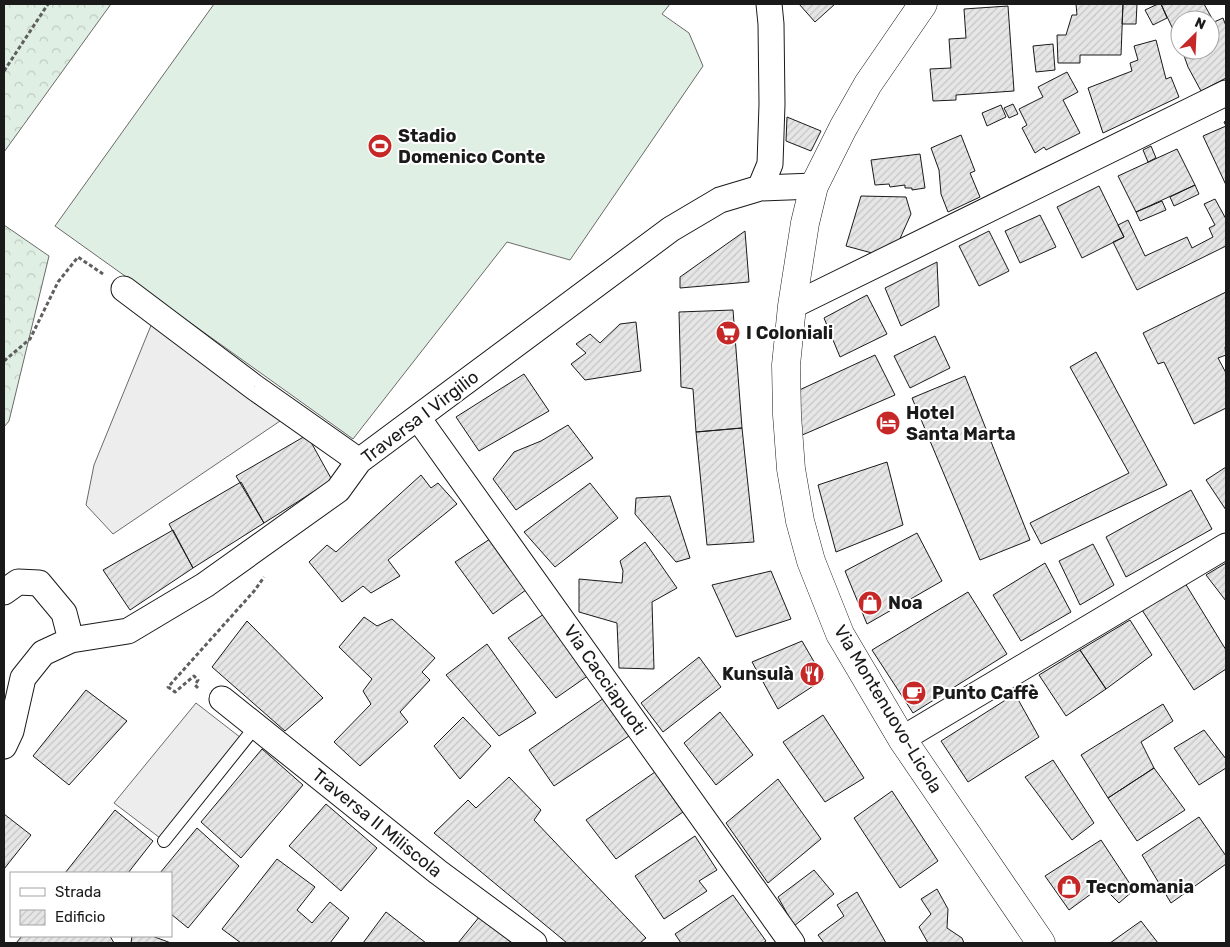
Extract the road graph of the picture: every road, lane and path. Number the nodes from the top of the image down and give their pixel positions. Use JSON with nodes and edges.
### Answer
{"nodes":[{"id":1,"x":48,"y":4,"type":"edge"},
{"id":2,"x":769,"y":4,"type":"edge"},
{"id":3,"x":923,"y":4,"type":"edge"},
{"id":4,"x":4,"y":71,"type":"edge"},
{"id":5,"x":1226,"y":93,"type":"edge"},
{"id":6,"x":814,"y":186,"type":"junction"},
{"id":7,"x":760,"y":188,"type":"junction"},
{"id":8,"x":124,"y":289,"type":"joint"},
{"id":9,"x":792,"y":306,"type":"junction"},
{"id":10,"x":4,"y":361,"type":"edge"},
{"id":11,"x":418,"y":418,"type":"junction"},
{"id":12,"x":359,"y":461,"type":"junction"},
{"id":13,"x":1226,"y":546,"type":"edge"},
{"id":14,"x":268,"y":572,"type":"dead end"},
{"id":15,"x":4,"y":592,"type":"edge"},
{"id":16,"x":71,"y":640,"type":"junction"},
{"id":17,"x":175,"y":692,"type":"dead end"},
{"id":18,"x":222,"y":699,"type":"dead end"},
{"id":19,"x":256,"y":726,"type":"junction"},
{"id":20,"x":902,"y":738,"type":"junction"},
{"id":21,"x":4,"y":746,"type":"edge"},
{"id":22,"x":164,"y":841,"type":"dead end"},
{"id":23,"x":534,"y":943,"type":"edge"},
{"id":24,"x":792,"y":943,"type":"edge"},
{"id":25,"x":1041,"y":943,"type":"edge"}],
"edges":[{"from":1,"to":4,"type":"path"},
{"from":2,"to":7,"type":"street"},
{"from":3,"to":6,"type":"street","name":"Via Montenuovo-Licola"},
{"from":5,"to":9,"type":"street"},
{"from":6,"to":7,"type":"street","name":"Traversa I Virgilio"},
{"from":6,"to":9,"type":"street","name":"Via Montenuovo-Licola"},
{"from":7,"to":11,"type":"street","name":"Traversa I Virgilio"},
{"from":8,"to":10,"type":"path"},
{"from":8,"to":12,"type":"street"},
{"from":9,"to":20,"type":"street","name":"Via Montenuovo-Licola"},
{"from":11,"to":12,"type":"street","name":"Traversa I Virgilio"},
{"from":11,"to":24,"type":"street","name":"Via Cacciapuoti"},
{"from":12,"to":16,"type":"street","name":"Traversa I Virgilio"},
{"from":13,"to":20,"type":"street"},
{"from":14,"to":17,"type":"path"},
{"from":15,"to":16,"type":"street"},
{"from":16,"to":21,"type":"street","name":"Traversa I Virgilio"},
{"from":18,"to":19,"type":"street","name":"Traversa II Miliscola"},
{"from":19,"to":22,"type":"lane"},
{"from":19,"to":23,"type":"street","name":"Traversa II Miliscola"},
{"from":20,"to":25,"type":"street","name":"Via Montenuovo-Licola"}]}
